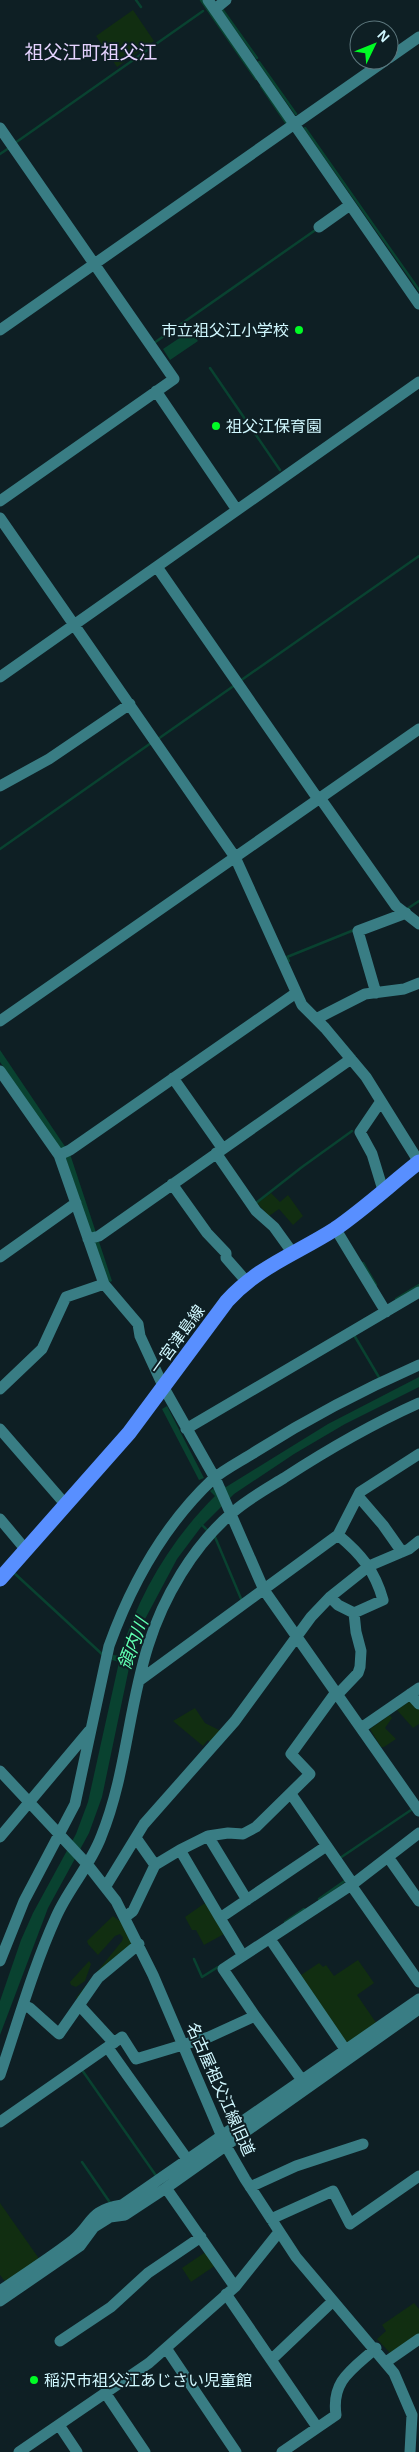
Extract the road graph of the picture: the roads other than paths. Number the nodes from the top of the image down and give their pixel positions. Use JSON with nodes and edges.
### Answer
{"nodes":[{"id":1,"x":226,"y":0,"type":"edge"},
{"id":2,"x":211,"y":5,"type":"edge"},
{"id":3,"x":419,"y":37,"type":"edge"},
{"id":4,"x":399,"y":51,"type":"edge"},
{"id":5,"x":372,"y":70,"type":"edge"},
{"id":6,"x":294,"y":124,"type":"junction"},
{"id":7,"x":0,"y":128,"type":"edge"},
{"id":8,"x":350,"y":205,"type":"junction"},
{"id":9,"x":319,"y":227,"type":"dead end"},
{"id":10,"x":94,"y":264,"type":"junction"},
{"id":11,"x":419,"y":304,"type":"edge"},
{"id":12,"x":0,"y":330,"type":"edge"},
{"id":13,"x":419,"y":382,"type":"edge"},
{"id":14,"x":156,"y":391,"type":"junction"},
{"id":15,"x":0,"y":501,"type":"edge"},
{"id":16,"x":237,"y":510,"type":"junction"},
{"id":17,"x":0,"y":518,"type":"edge"},
{"id":18,"x":157,"y":567,"type":"junction"},
{"id":19,"x":75,"y":625,"type":"junction"},
{"id":20,"x":0,"y":677,"type":"edge"},
{"id":21,"x":130,"y":704,"type":"junction"},
{"id":22,"x":419,"y":729,"type":"edge"},
{"id":23,"x":0,"y":786,"type":"edge"},
{"id":24,"x":319,"y":798,"type":"junction"},
{"id":25,"x":235,"y":857,"type":"junction"},
{"id":26,"x":406,"y":913,"type":"junction"},
{"id":27,"x":419,"y":924,"type":"edge"},
{"id":28,"x":419,"y":983,"type":"edge"},
{"id":29,"x":376,"y":992,"type":"junction"},
{"id":30,"x":296,"y":993,"type":"junction"},
{"id":31,"x":316,"y":1020,"type":"junction"},
{"id":32,"x":0,"y":1021,"type":"edge"},
{"id":33,"x":351,"y":1058,"type":"junction"},
{"id":34,"x":0,"y":1071,"type":"edge"},
{"id":35,"x":173,"y":1078,"type":"junction"},
{"id":36,"x":381,"y":1101,"type":"junction"},
{"id":37,"x":219,"y":1151,"type":"junction"},
{"id":38,"x":63,"y":1153,"type":"junction"},
{"id":39,"x":419,"y":1162,"type":"edge"},
{"id":40,"x":172,"y":1184,"type":"junction"},
{"id":41,"x":383,"y":1190,"type":"junction"},
{"id":42,"x":76,"y":1203,"type":"junction"},
{"id":43,"x":336,"y":1228,"type":"junction"},
{"id":44,"x":92,"y":1238,"type":"junction"},
{"id":45,"x":292,"y":1252,"type":"junction"},
{"id":46,"x":0,"y":1257,"type":"edge"},
{"id":47,"x":247,"y":1282,"type":"junction"},
{"id":48,"x":104,"y":1284,"type":"junction"},
{"id":49,"x":419,"y":1292,"type":"edge"},
{"id":50,"x":386,"y":1312,"type":"junction"},
{"id":51,"x":419,"y":1364,"type":"edge"},
{"id":52,"x":164,"y":1388,"type":"junction"},
{"id":53,"x":0,"y":1389,"type":"edge"},
{"id":54,"x":419,"y":1403,"type":"edge"},
{"id":55,"x":0,"y":1429,"type":"edge"},
{"id":56,"x":186,"y":1429,"type":"junction"},
{"id":57,"x":419,"y":1454,"type":"edge"},
{"id":58,"x":215,"y":1479,"type":"junction"},
{"id":59,"x":358,"y":1496,"type":"junction"},
{"id":60,"x":66,"y":1505,"type":"junction"},
{"id":61,"x":230,"y":1512,"type":"junction"},
{"id":62,"x":0,"y":1519,"type":"edge"},
{"id":63,"x":338,"y":1535,"type":"junction"},
{"id":64,"x":419,"y":1541,"type":"edge"},
{"id":65,"x":26,"y":1550,"type":"junction"},
{"id":66,"x":402,"y":1552,"type":"junction"},
{"id":67,"x":369,"y":1566,"type":"junction"},
{"id":68,"x":6,"y":1572,"type":"edge"},
{"id":69,"x":264,"y":1590,"type":"junction"},
{"id":70,"x":330,"y":1597,"type":"junction"},
{"id":71,"x":354,"y":1613,"type":"junction"},
{"id":72,"x":296,"y":1635,"type":"junction"},
{"id":73,"x":140,"y":1680,"type":"junction"},
{"id":74,"x":415,"y":1691,"type":"edge"},
{"id":75,"x":337,"y":1693,"type":"junction"},
{"id":76,"x":419,"y":1704,"type":"edge"},
{"id":77,"x":361,"y":1728,"type":"junction"},
{"id":78,"x":90,"y":1730,"type":"junction"},
{"id":79,"x":0,"y":1771,"type":"edge"},
{"id":80,"x":291,"y":1794,"type":"junction"},
{"id":81,"x":29,"y":1802,"type":"junction"},
{"id":82,"x":419,"y":1811,"type":"edge"},
{"id":83,"x":419,"y":1833,"type":"edge"},
{"id":84,"x":60,"y":1835,"type":"junction"},
{"id":85,"x":208,"y":1836,"type":"junction"},
{"id":86,"x":0,"y":1838,"type":"edge"},
{"id":87,"x":136,"y":1838,"type":"junction"},
{"id":88,"x":325,"y":1847,"type":"junction"},
{"id":89,"x":180,"y":1850,"type":"junction"},
{"id":90,"x":388,"y":1857,"type":"junction"},
{"id":91,"x":86,"y":1862,"type":"junction"},
{"id":92,"x":155,"y":1865,"type":"junction"},
{"id":93,"x":352,"y":1885,"type":"junction"},
{"id":94,"x":106,"y":1886,"type":"junction"},
{"id":95,"x":247,"y":1900,"type":"junction"},
{"id":96,"x":419,"y":1901,"type":"edge"},
{"id":97,"x":125,"y":1917,"type":"junction"},
{"id":98,"x":220,"y":1918,"type":"junction"},
{"id":99,"x":270,"y":1939,"type":"junction"},
{"id":100,"x":139,"y":1944,"type":"junction"},
{"id":101,"x":1,"y":1955,"type":"edge"},
{"id":102,"x":243,"y":1956,"type":"junction"},
{"id":103,"x":419,"y":1982,"type":"edge"},
{"id":104,"x":419,"y":1998,"type":"edge"},
{"id":105,"x":23,"y":2004,"type":"junction"},
{"id":106,"x":79,"y":2005,"type":"junction"},
{"id":107,"x":419,"y":2009,"type":"edge"},
{"id":108,"x":255,"y":2016,"type":"junction"},
{"id":109,"x":111,"y":2045,"type":"junction"},
{"id":110,"x":184,"y":2045,"type":"junction"},
{"id":111,"x":348,"y":2053,"type":"junction"},
{"id":112,"x":0,"y":2075,"type":"edge"},
{"id":113,"x":302,"y":2080,"type":"junction"},
{"id":114,"x":0,"y":2122,"type":"edge"},
{"id":115,"x":224,"y":2140,"type":"junction"},
{"id":116,"x":362,"y":2144,"type":"dead end"},
{"id":117,"x":187,"y":2159,"type":"junction"},
{"id":118,"x":419,"y":2176,"type":"edge"},
{"id":119,"x":250,"y":2187,"type":"junction"},
{"id":120,"x":166,"y":2188,"type":"junction"},
{"id":121,"x":271,"y":2219,"type":"junction"},
{"id":122,"x":279,"y":2232,"type":"junction"},
{"id":123,"x":200,"y":2237,"type":"junction"},
{"id":124,"x":231,"y":2290,"type":"junction"},
{"id":125,"x":0,"y":2291,"type":"edge"},
{"id":126,"x":0,"y":2301,"type":"edge"},
{"id":127,"x":333,"y":2301,"type":"junction"},
{"id":128,"x":419,"y":2339,"type":"edge"},
{"id":129,"x":60,"y":2341,"type":"dead end"},
{"id":130,"x":166,"y":2348,"type":"junction"},
{"id":131,"x":376,"y":2348,"type":"junction"},
{"id":132,"x":271,"y":2360,"type":"junction"},
{"id":133,"x":386,"y":2362,"type":"junction"},
{"id":134,"x":106,"y":2394,"type":"junction"},
{"id":135,"x":415,"y":2418,"type":"edge"},
{"id":136,"x":59,"y":2425,"type":"junction"},
{"id":137,"x":317,"y":2428,"type":"junction"},
{"id":138,"x":19,"y":2452,"type":"edge"},
{"id":139,"x":77,"y":2452,"type":"edge"},
{"id":140,"x":145,"y":2452,"type":"edge"},
{"id":141,"x":236,"y":2452,"type":"edge"},
{"id":142,"x":282,"y":2452,"type":"edge"},
{"id":143,"x":410,"y":2452,"type":"edge"}],
"edges":[{"from":1,"to":2,"type":"street"},
{"from":2,"to":6,"type":"street"},
{"from":3,"to":4,"type":"street"},
{"from":5,"to":6,"type":"street"},
{"from":6,"to":8,"type":"street"},
{"from":6,"to":10,"type":"street"},
{"from":7,"to":10,"type":"street"},
{"from":8,"to":9,"type":"street"},
{"from":8,"to":11,"type":"street"},
{"from":10,"to":12,"type":"street"},
{"from":10,"to":14,"type":"street"},
{"from":13,"to":16,"type":"street"},
{"from":14,"to":15,"type":"street"},
{"from":14,"to":16,"type":"street"},
{"from":16,"to":18,"type":"street"},
{"from":17,"to":19,"type":"street"},
{"from":18,"to":19,"type":"street"},
{"from":18,"to":24,"type":"street"},
{"from":19,"to":20,"type":"street"},
{"from":19,"to":21,"type":"street"},
{"from":21,"to":23,"type":"street"},
{"from":21,"to":25,"type":"street"},
{"from":22,"to":24,"type":"street"},
{"from":24,"to":25,"type":"street"},
{"from":24,"to":26,"type":"street"},
{"from":25,"to":30,"type":"street"},
{"from":25,"to":32,"type":"street"},
{"from":26,"to":27,"type":"street"},
{"from":26,"to":29,"type":"street"},
{"from":28,"to":29,"type":"street"},
{"from":29,"to":31,"type":"street"},
{"from":30,"to":31,"type":"street"},
{"from":30,"to":35,"type":"street"},
{"from":31,"to":33,"type":"street"},
{"from":33,"to":36,"type":"street"},
{"from":33,"to":37,"type":"street"},
{"from":34,"to":38,"type":"street"},
{"from":35,"to":37,"type":"street"},
{"from":35,"to":38,"type":"street"},
{"from":36,"to":39,"type":"street"},
{"from":36,"to":41,"type":"street"},
{"from":37,"to":40,"type":"street"},
{"from":37,"to":45,"type":"street"},
{"from":38,"to":42,"type":"street"},
{"from":39,"to":41,"type":"main road","name":"一宮津島線"},
{"from":40,"to":44,"type":"street"},
{"from":40,"to":47,"type":"street"},
{"from":41,"to":43,"type":"main road","name":"一宮津島線"},
{"from":42,"to":44,"type":"street"},
{"from":42,"to":46,"type":"street"},
{"from":43,"to":45,"type":"main road","name":"一宮津島線"},
{"from":43,"to":50,"type":"street"},
{"from":44,"to":48,"type":"street"},
{"from":45,"to":47,"type":"main road","name":"一宮津島線"},
{"from":47,"to":52,"type":"main road","name":"一宮津島線"},
{"from":48,"to":52,"type":"street"},
{"from":48,"to":53,"type":"street"},
{"from":49,"to":50,"type":"street"},
{"from":50,"to":56,"type":"street"},
{"from":51,"to":58,"type":"street"},
{"from":52,"to":56,"type":"street"},
{"from":52,"to":60,"type":"main road","name":"一宮津島線"},
{"from":54,"to":61,"type":"street"},
{"from":55,"to":60,"type":"street"},
{"from":56,"to":58,"type":"street"},
{"from":57,"to":59,"type":"street"},
{"from":58,"to":61,"type":"street"},
{"from":58,"to":78,"type":"street"},
{"from":59,"to":63,"type":"street"},
{"from":59,"to":66,"type":"street"},
{"from":60,"to":65,"type":"main road","name":"一宮津島線"},
{"from":61,"to":69,"type":"street"},
{"from":61,"to":73,"type":"street"},
{"from":62,"to":65,"type":"street"},
{"from":63,"to":67,"type":"street"},
{"from":63,"to":69,"type":"street"},
{"from":64,"to":66,"type":"street"},
{"from":65,"to":68,"type":"main road","name":"一宮津島線"},
{"from":66,"to":67,"type":"street"},
{"from":67,"to":70,"type":"street"},
{"from":67,"to":71,"type":"street"},
{"from":69,"to":72,"type":"street"},
{"from":69,"to":73,"type":"street"},
{"from":70,"to":71,"type":"street"},
{"from":70,"to":72,"type":"street"},
{"from":71,"to":75,"type":"street"},
{"from":72,"to":75,"type":"street"},
{"from":72,"to":87,"type":"street"},
{"from":73,"to":91,"type":"street"},
{"from":74,"to":76,"type":"street"},
{"from":74,"to":77,"type":"street"},
{"from":75,"to":77,"type":"street"},
{"from":75,"to":80,"type":"street"},
{"from":77,"to":82,"type":"street"},
{"from":78,"to":81,"type":"street"},
{"from":78,"to":84,"type":"street"},
{"from":79,"to":81,"type":"street","name":"名古屋祖父江線旧道"},
{"from":80,"to":85,"type":"street"},
{"from":80,"to":88,"type":"street"},
{"from":81,"to":84,"type":"street","name":"名古屋祖父江線旧道"},
{"from":81,"to":86,"type":"street"},
{"from":83,"to":90,"type":"street"},
{"from":84,"to":91,"type":"street","name":"名古屋祖父江線旧道"},
{"from":84,"to":101,"type":"street"},
{"from":85,"to":89,"type":"street"},
{"from":85,"to":95,"type":"street"},
{"from":87,"to":92,"type":"street"},
{"from":87,"to":94,"type":"street"},
{"from":88,"to":93,"type":"street"},
{"from":88,"to":95,"type":"street"},
{"from":89,"to":92,"type":"street"},
{"from":89,"to":98,"type":"street"},
{"from":90,"to":93,"type":"street"},
{"from":90,"to":96,"type":"street"},
{"from":91,"to":94,"type":"street","name":"名古屋祖父江線旧道"},
{"from":91,"to":105,"type":"street"},
{"from":92,"to":97,"type":"street"},
{"from":93,"to":99,"type":"street"},
{"from":93,"to":103,"type":"street"},
{"from":94,"to":97,"type":"street","name":"名古屋祖父江線旧道"},
{"from":95,"to":98,"type":"street"},
{"from":97,"to":100,"type":"street","name":"名古屋祖父江線旧道"},
{"from":98,"to":102,"type":"street"},
{"from":99,"to":102,"type":"street"},
{"from":99,"to":111,"type":"street"},
{"from":100,"to":106,"type":"street"},
{"from":100,"to":110,"type":"street","name":"名古屋祖父江線旧道"},
{"from":102,"to":108,"type":"street"},
{"from":104,"to":111,"type":"street"},
{"from":105,"to":106,"type":"street"},
{"from":105,"to":112,"type":"street"},
{"from":106,"to":109,"type":"street"},
{"from":107,"to":111,"type":"street"},
{"from":108,"to":110,"type":"street"},
{"from":108,"to":113,"type":"street"},
{"from":109,"to":110,"type":"street"},
{"from":109,"to":114,"type":"street"},
{"from":109,"to":117,"type":"street"},
{"from":110,"to":115,"type":"street","name":"名古屋祖父江線旧道"},
{"from":111,"to":113,"type":"street"},
{"from":111,"to":115,"type":"street"},
{"from":113,"to":115,"type":"street"},
{"from":115,"to":117,"type":"street"},
{"from":115,"to":119,"type":"street","name":"名古屋祖父江線旧道"},
{"from":115,"to":120,"type":"street"},
{"from":116,"to":119,"type":"street"},
{"from":117,"to":125,"type":"street"},
{"from":118,"to":121,"type":"street"},
{"from":119,"to":121,"type":"street","name":"名古屋祖父江線旧道"},
{"from":120,"to":123,"type":"street"},
{"from":120,"to":126,"type":"street"},
{"from":121,"to":122,"type":"street","name":"名古屋祖父江線旧道"},
{"from":122,"to":124,"type":"street"},
{"from":122,"to":127,"type":"street","name":"名古屋祖父江線旧道"},
{"from":123,"to":124,"type":"street"},
{"from":123,"to":129,"type":"street"},
{"from":124,"to":130,"type":"street"},
{"from":124,"to":132,"type":"street"},
{"from":127,"to":131,"type":"street","name":"名古屋祖父江線旧道"},
{"from":127,"to":132,"type":"street"},
{"from":128,"to":133,"type":"street"},
{"from":130,"to":134,"type":"street"},
{"from":130,"to":141,"type":"street"},
{"from":131,"to":133,"type":"street","name":"名古屋祖父江線旧道"},
{"from":131,"to":137,"type":"street"},
{"from":132,"to":137,"type":"street"},
{"from":133,"to":135,"type":"street","name":"名古屋祖父江線旧道"},
{"from":134,"to":136,"type":"street"},
{"from":134,"to":140,"type":"street"},
{"from":135,"to":143,"type":"street","name":"名古屋祖父江線旧道"},
{"from":136,"to":138,"type":"street"},
{"from":136,"to":139,"type":"street"},
{"from":137,"to":142,"type":"street"}]}
